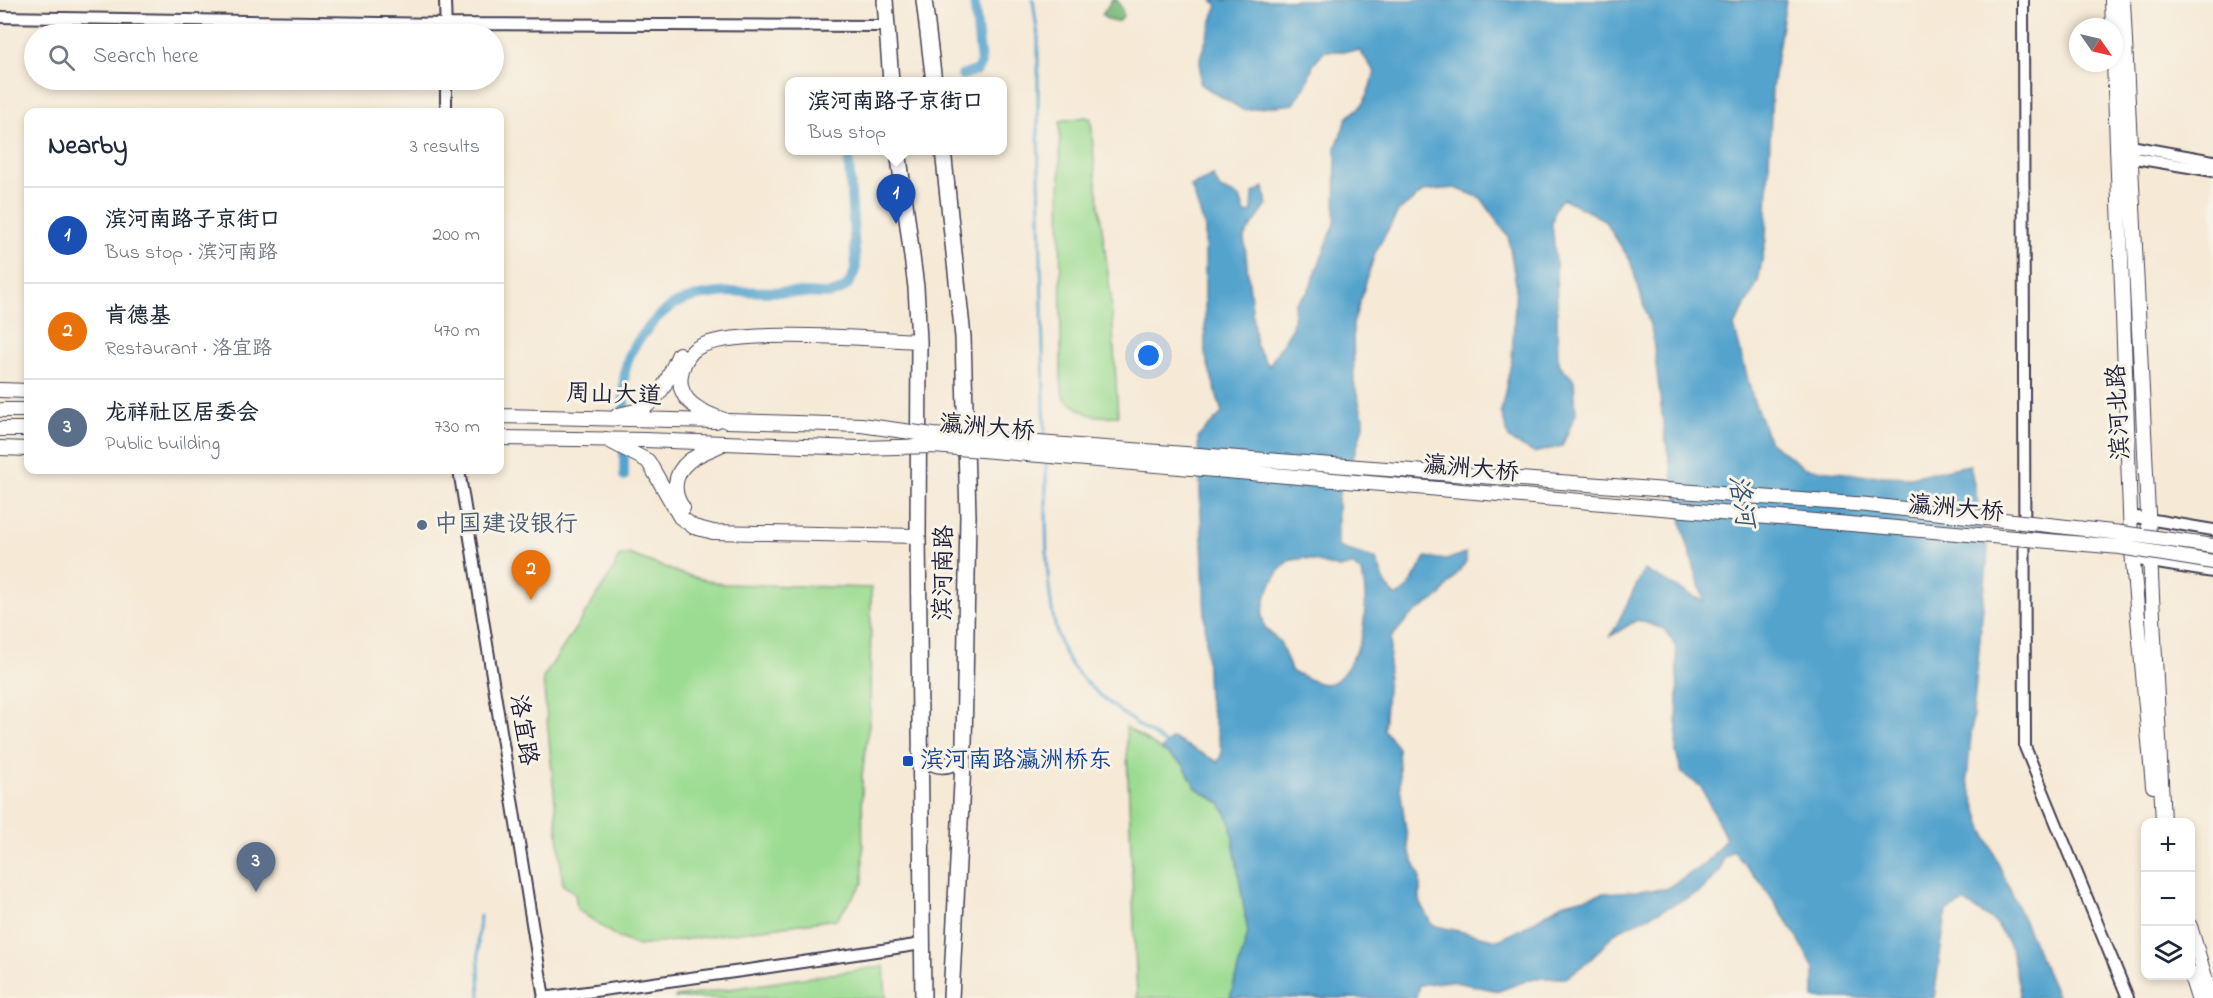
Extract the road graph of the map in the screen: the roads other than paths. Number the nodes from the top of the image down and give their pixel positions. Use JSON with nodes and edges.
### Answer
{"nodes":[{"id":1,"x":445,"y":0,"type":"edge"},
{"id":2,"x":452,"y":0,"type":"edge"},
{"id":3,"x":885,"y":0,"type":"edge"},
{"id":4,"x":924,"y":0,"type":"edge"},
{"id":5,"x":2023,"y":0,"type":"edge"},
{"id":6,"x":2112,"y":0,"type":"edge"},
{"id":7,"x":2123,"y":0,"type":"edge"},
{"id":8,"x":0,"y":17,"type":"edge"},
{"id":9,"x":2113,"y":18,"type":"edge"},
{"id":10,"x":262,"y":24,"type":"edge"},
{"id":11,"x":448,"y":24,"type":"edge"},
{"id":12,"x":450,"y":24,"type":"edge"},
{"id":13,"x":885,"y":26,"type":"junction"},
{"id":14,"x":504,"y":29,"type":"edge"},
{"id":15,"x":2115,"y":72,"type":"edge"},
{"id":16,"x":891,"y":77,"type":"edge"},
{"id":17,"x":934,"y":77,"type":"edge"},
{"id":18,"x":446,"y":90,"type":"edge"},
{"id":19,"x":453,"y":90,"type":"edge"},
{"id":20,"x":446,"y":108,"type":"edge"},
{"id":21,"x":453,"y":108,"type":"edge"},
{"id":22,"x":2123,"y":151,"type":"junction"},
{"id":23,"x":899,"y":155,"type":"edge"},
{"id":24,"x":944,"y":155,"type":"edge"},
{"id":25,"x":2213,"y":161,"type":"edge"},
{"id":26,"x":2213,"y":171,"type":"edge"},
{"id":27,"x":764,"y":336,"type":"junction"},
{"id":28,"x":920,"y":340,"type":"junction"},
{"id":29,"x":0,"y":390,"type":"edge"},
{"id":30,"x":24,"y":391,"type":"edge"},
{"id":31,"x":2,"y":410,"type":"dead end"},
{"id":32,"x":24,"y":411,"type":"edge"},
{"id":33,"x":504,"y":416,"type":"edge"},
{"id":34,"x":605,"y":418,"type":"junction"},
{"id":35,"x":727,"y":421,"type":"junction"},
{"id":36,"x":0,"y":429,"type":"edge"},
{"id":37,"x":24,"y":429,"type":"edge"},
{"id":38,"x":504,"y":438,"type":"edge"},
{"id":39,"x":606,"y":439,"type":"junction"},
{"id":40,"x":724,"y":443,"type":"junction"},
{"id":41,"x":0,"y":448,"type":"edge"},
{"id":42,"x":24,"y":449,"type":"edge"},
{"id":43,"x":453,"y":474,"type":"edge"},
{"id":44,"x":460,"y":474,"type":"edge"},
{"id":45,"x":2130,"y":516,"type":"junction"},
{"id":46,"x":2148,"y":519,"type":"junction"},
{"id":47,"x":2213,"y":530,"type":"edge"},
{"id":48,"x":739,"y":531,"type":"junction"},
{"id":49,"x":918,"y":536,"type":"junction"},
{"id":50,"x":2213,"y":546,"type":"edge"},
{"id":51,"x":2133,"y":559,"type":"junction"},
{"id":52,"x":2150,"y":562,"type":"junction"},
{"id":53,"x":2213,"y":562,"type":"edge"},
{"id":54,"x":2213,"y":572,"type":"edge"},
{"id":55,"x":964,"y":744,"type":"junction"},
{"id":56,"x":920,"y":750,"type":"junction"},
{"id":57,"x":2156,"y":818,"type":"edge"},
{"id":58,"x":2163,"y":818,"type":"edge"},
{"id":59,"x":2195,"y":943,"type":"edge"},
{"id":60,"x":922,"y":944,"type":"junction"},
{"id":61,"x":2192,"y":980,"type":"edge"},
{"id":62,"x":537,"y":998,"type":"edge"},
{"id":63,"x":543,"y":998,"type":"edge"},
{"id":64,"x":923,"y":998,"type":"edge"},
{"id":65,"x":951,"y":998,"type":"edge"},
{"id":66,"x":2128,"y":998,"type":"edge"},
{"id":67,"x":2198,"y":998,"type":"edge"},
{"id":68,"x":2211,"y":998,"type":"edge"}],
"edges":[{"from":1,"to":11,"type":"street"},
{"from":2,"to":12,"type":"street"},
{"from":3,"to":13,"type":"highway"},
{"from":4,"to":17,"type":"highway"},
{"from":5,"to":66,"type":"street"},
{"from":6,"to":9,"type":"main road"},
{"from":7,"to":22,"type":"main road","name":"滨河北路"},
{"from":8,"to":10,"type":"street"},
{"from":13,"to":14,"type":"street"},
{"from":13,"to":16,"type":"highway"},
{"from":15,"to":22,"type":"main road","name":"滨河北路"},
{"from":18,"to":20,"type":"street"},
{"from":19,"to":21,"type":"street"},
{"from":22,"to":25,"type":"street"},
{"from":22,"to":26,"type":"street"},
{"from":22,"to":45,"type":"main road","name":"滨河北路"},
{"from":22,"to":46,"type":"main road","name":"滨河北路"},
{"from":23,"to":28,"type":"highway","name":"滨河南路"},
{"from":24,"to":55,"type":"highway","name":"滨河南路"},
{"from":27,"to":28,"type":"main road"},
{"from":27,"to":34,"type":"main road"},
{"from":27,"to":35,"type":"main road"},
{"from":28,"to":49,"type":"highway","name":"滨河南路"},
{"from":29,"to":30,"type":"main road"},
{"from":31,"to":32,"type":"main road"},
{"from":33,"to":34,"type":"main road","name":"周山大道"},
{"from":34,"to":35,"type":"main road","name":"周山大道"},
{"from":35,"to":50,"type":"main road","name":"瀛洲大桥","bridge":true},
{"from":36,"to":37,"type":"main road"},
{"from":38,"to":39,"type":"main road","name":"周山大道"},
{"from":39,"to":40,"type":"main road","name":"周山大道"},
{"from":39,"to":48,"type":"main road"},
{"from":40,"to":48,"type":"main road"},
{"from":40,"to":53,"type":"main road","name":"瀛洲大桥","bridge":true},
{"from":41,"to":42,"type":"main road"},
{"from":43,"to":62,"type":"street","name":"洛宜路"},
{"from":44,"to":63,"type":"street","name":"洛宜路"},
{"from":45,"to":46,"type":"street"},
{"from":45,"to":51,"type":"main road","name":"滨河北路"},
{"from":46,"to":47,"type":"street"},
{"from":46,"to":52,"type":"main road","name":"滨河北路"},
{"from":48,"to":49,"type":"main road"},
{"from":49,"to":56,"type":"highway","name":"滨河南路"},
{"from":51,"to":52,"type":"street"},
{"from":51,"to":57,"type":"main road","name":"滨河北路"},
{"from":52,"to":54,"type":"street"},
{"from":52,"to":58,"type":"main road","name":"滨河北路"},
{"from":55,"to":56,"type":"highway"},
{"from":55,"to":65,"type":"highway","name":"滨河南路"},
{"from":56,"to":60,"type":"highway","name":"滨河南路"},
{"from":59,"to":68,"type":"main road"},
{"from":60,"to":63,"type":"street"},
{"from":60,"to":64,"type":"highway","name":"滨河南路"},
{"from":61,"to":67,"type":"main road"}]}
